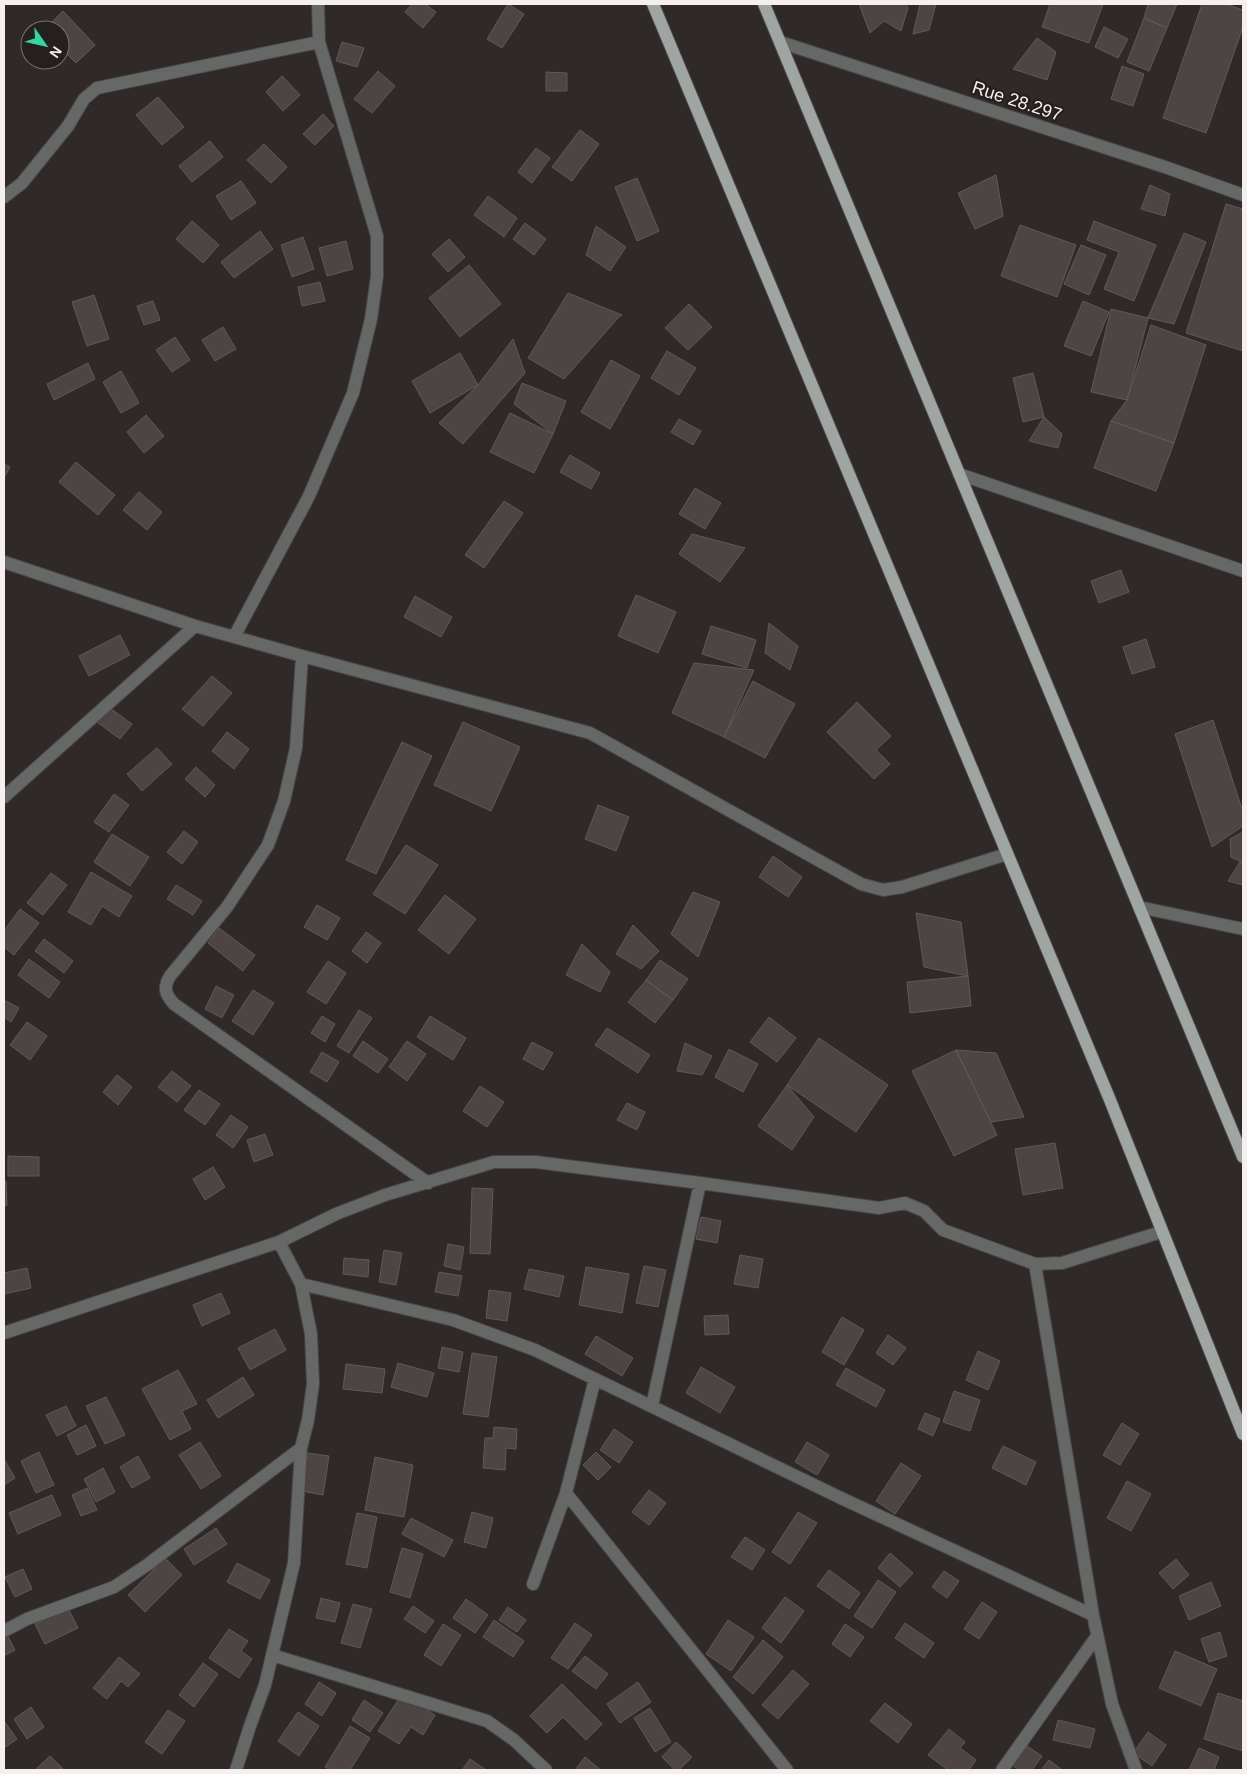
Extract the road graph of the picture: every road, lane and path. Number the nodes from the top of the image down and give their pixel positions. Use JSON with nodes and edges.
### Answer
{"nodes":[{"id":1,"x":318,"y":4,"type":"edge"},
{"id":2,"x":653,"y":4,"type":"edge"},
{"id":3,"x":764,"y":4,"type":"edge"},
{"id":4,"x":319,"y":42,"type":"junction"},
{"id":5,"x":780,"y":42,"type":"junction"},
{"id":6,"x":1243,"y":195,"type":"edge"},
{"id":7,"x":4,"y":197,"type":"edge"},
{"id":8,"x":959,"y":474,"type":"junction"},
{"id":9,"x":4,"y":562,"type":"edge"},
{"id":10,"x":1243,"y":571,"type":"edge"},
{"id":11,"x":195,"y":626,"type":"junction"},
{"id":12,"x":234,"y":637,"type":"junction"},
{"id":13,"x":302,"y":656,"type":"junction"},
{"id":14,"x":4,"y":797,"type":"edge"},
{"id":15,"x":1007,"y":854,"type":"junction"},
{"id":16,"x":1139,"y":907,"type":"junction"},
{"id":17,"x":1243,"y":929,"type":"edge"},
{"id":18,"x":1243,"y":1157,"type":"edge"},
{"id":19,"x":428,"y":1183,"type":"junction"},
{"id":20,"x":700,"y":1183,"type":"junction"},
{"id":21,"x":1161,"y":1232,"type":"junction"},
{"id":22,"x":279,"y":1242,"type":"junction"},
{"id":23,"x":1035,"y":1264,"type":"junction"},
{"id":24,"x":301,"y":1284,"type":"junction"},
{"id":25,"x":4,"y":1333,"type":"edge"},
{"id":26,"x":595,"y":1380,"type":"junction"},
{"id":27,"x":652,"y":1406,"type":"junction"},
{"id":28,"x":1243,"y":1434,"type":"edge"},
{"id":29,"x":301,"y":1448,"type":"junction"},
{"id":30,"x":566,"y":1493,"type":"junction"},
{"id":31,"x":533,"y":1584,"type":"dead end"},
{"id":32,"x":1093,"y":1615,"type":"junction"},
{"id":33,"x":4,"y":1631,"type":"edge"},
{"id":34,"x":1097,"y":1636,"type":"junction"},
{"id":35,"x":272,"y":1655,"type":"junction"},
{"id":36,"x":236,"y":1770,"type":"edge"},
{"id":37,"x":546,"y":1770,"type":"edge"},
{"id":38,"x":787,"y":1770,"type":"edge"},
{"id":39,"x":1002,"y":1770,"type":"edge"},
{"id":40,"x":1136,"y":1770,"type":"edge"}],
"edges":[{"from":1,"to":4,"type":"street"},
{"from":2,"to":15,"type":"main road"},
{"from":3,"to":5,"type":"main road"},
{"from":4,"to":7,"type":"street"},
{"from":4,"to":12,"type":"street"},
{"from":5,"to":6,"type":"street","name":"Rue 28.297"},
{"from":5,"to":8,"type":"main road"},
{"from":8,"to":10,"type":"street"},
{"from":8,"to":16,"type":"main road"},
{"from":9,"to":11,"type":"street"},
{"from":11,"to":12,"type":"street"},
{"from":11,"to":14,"type":"street"},
{"from":12,"to":13,"type":"street"},
{"from":13,"to":15,"type":"street"},
{"from":13,"to":19,"type":"street"},
{"from":15,"to":21,"type":"main road"},
{"from":16,"to":17,"type":"street"},
{"from":16,"to":18,"type":"main road"},
{"from":19,"to":20,"type":"street"},
{"from":19,"to":22,"type":"street"},
{"from":20,"to":23,"type":"street"},
{"from":20,"to":27,"type":"street"},
{"from":21,"to":23,"type":"street"},
{"from":21,"to":28,"type":"main road"},
{"from":22,"to":24,"type":"street"},
{"from":22,"to":25,"type":"street"},
{"from":23,"to":32,"type":"street"},
{"from":24,"to":26,"type":"street"},
{"from":24,"to":29,"type":"street"},
{"from":26,"to":27,"type":"street"},
{"from":26,"to":30,"type":"street"},
{"from":27,"to":32,"type":"street"},
{"from":29,"to":33,"type":"street"},
{"from":29,"to":35,"type":"street"},
{"from":30,"to":31,"type":"street"},
{"from":30,"to":38,"type":"street"},
{"from":32,"to":34,"type":"street"},
{"from":34,"to":39,"type":"street"},
{"from":34,"to":40,"type":"street"},
{"from":35,"to":36,"type":"street"},
{"from":35,"to":37,"type":"street"}]}
